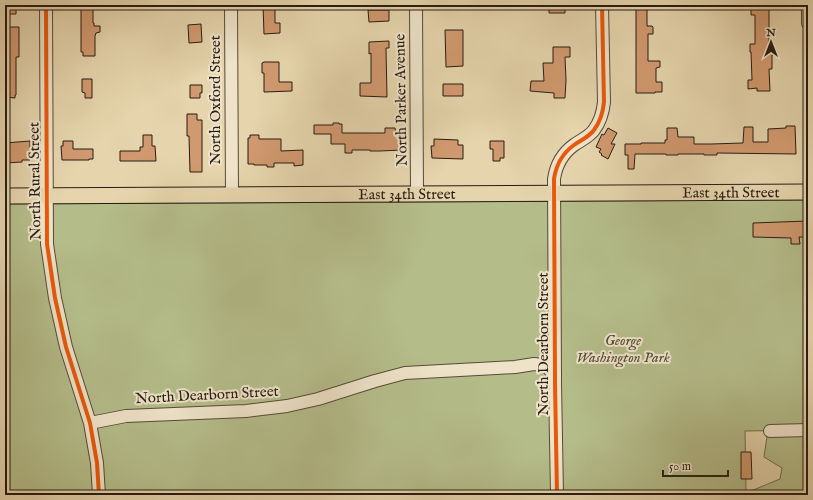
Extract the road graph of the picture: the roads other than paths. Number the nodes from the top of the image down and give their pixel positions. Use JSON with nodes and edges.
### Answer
{"nodes":[{"id":1,"x":46,"y":5,"type":"edge"},
{"id":2,"x":231,"y":5,"type":"edge"},
{"id":3,"x":416,"y":5,"type":"edge"},
{"id":4,"x":602,"y":5,"type":"edge"},
{"id":5,"x":808,"y":5,"type":"edge"},
{"id":6,"x":808,"y":22,"type":"edge"},
{"id":7,"x":808,"y":192,"type":"edge"},
{"id":8,"x":554,"y":193,"type":"junction"},
{"id":9,"x":417,"y":194,"type":"junction"},
{"id":10,"x":232,"y":195,"type":"junction"},
{"id":11,"x":5,"y":196,"type":"edge"},
{"id":12,"x":47,"y":196,"type":"junction"},
{"id":13,"x":555,"y":378,"type":"junction"},
{"id":14,"x":90,"y":423,"type":"junction"},
{"id":15,"x":808,"y":430,"type":"edge"},
{"id":16,"x":770,"y":431,"type":"dead end"},
{"id":17,"x":99,"y":495,"type":"edge"},
{"id":18,"x":556,"y":495,"type":"edge"}],
"edges":[{"from":1,"to":12,"type":"street","name":"North Rural Street"},
{"from":2,"to":10,"type":"street","name":"North Oxford Street"},
{"from":3,"to":9,"type":"street","name":"North Parker Avenue"},
{"from":4,"to":8,"type":"street","name":"North Dearborn Street"},
{"from":5,"to":6,"type":"street"},
{"from":7,"to":8,"type":"main road","name":"East 34th Street"},
{"from":8,"to":9,"type":"main road","name":"East 34th Street"},
{"from":8,"to":13,"type":"street","name":"North Dearborn Street"},
{"from":9,"to":10,"type":"main road","name":"East 34th Street"},
{"from":10,"to":12,"type":"main road","name":"East 34th Street"},
{"from":11,"to":12,"type":"main road","name":"East 34th Street"},
{"from":12,"to":14,"type":"street","name":"North Rural Street"},
{"from":13,"to":14,"type":"street","name":"North Dearborn Street"},
{"from":13,"to":18,"type":"street","name":"North Dearborn Street"},
{"from":14,"to":17,"type":"street","name":"North Rural Street"},
{"from":15,"to":16,"type":"street"}]}
